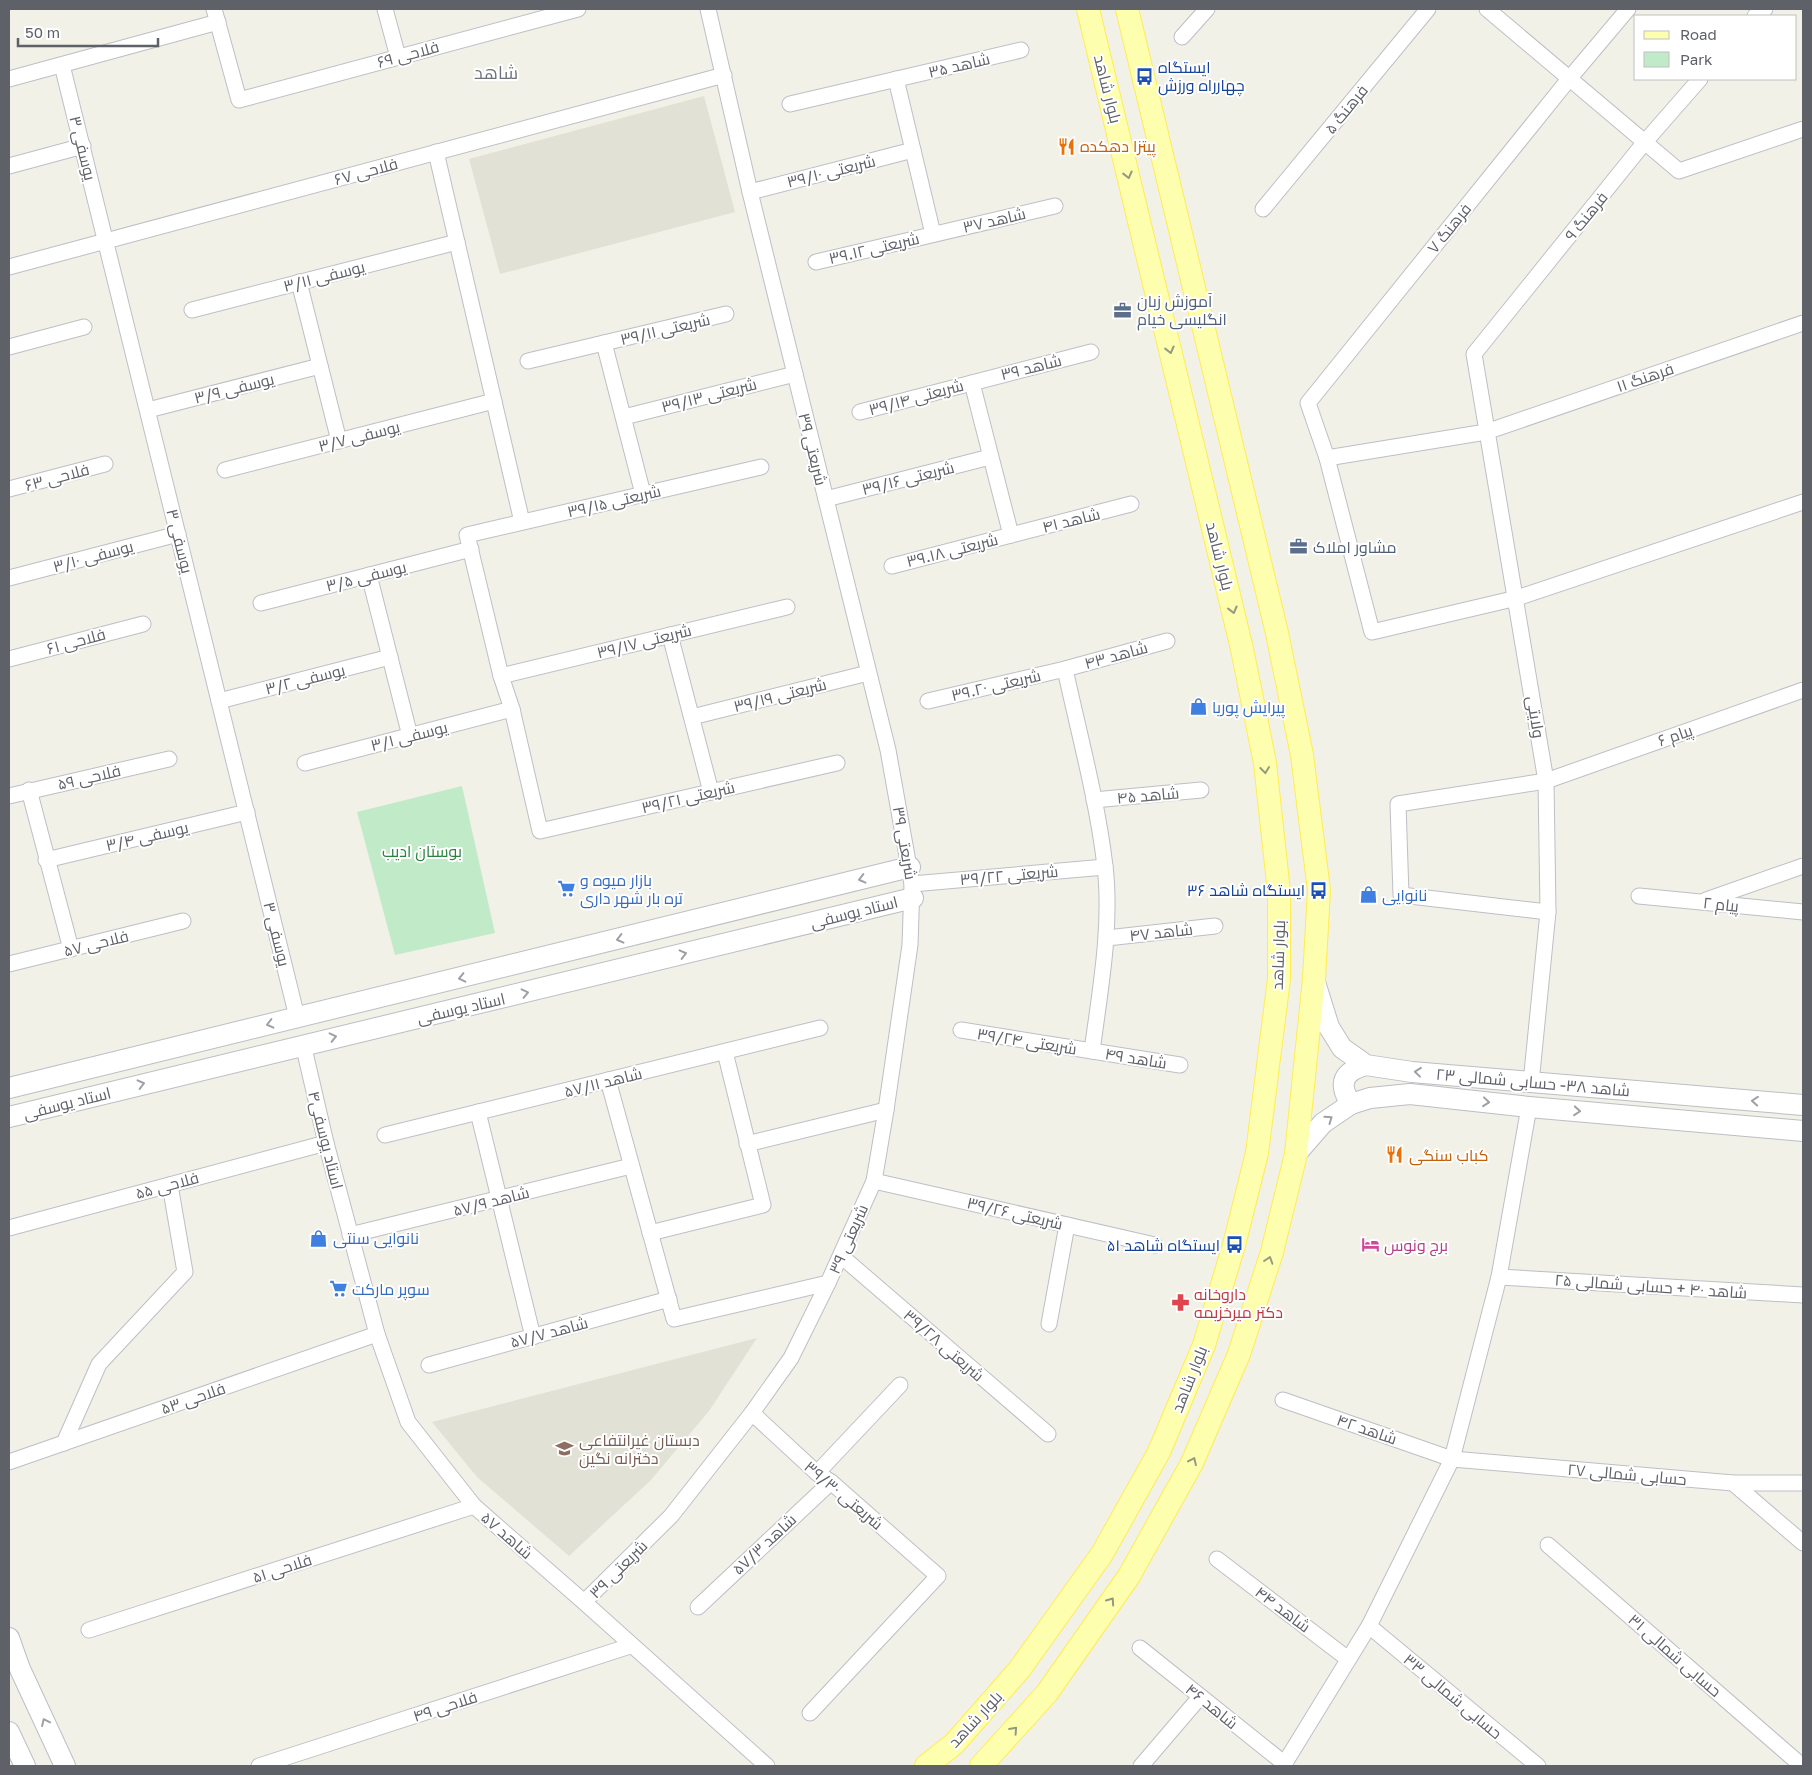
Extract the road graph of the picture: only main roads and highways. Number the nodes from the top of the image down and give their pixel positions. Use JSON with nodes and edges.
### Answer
{"nodes":[{"id":1,"x":1088,"y":9,"type":"edge"},
{"id":2,"x":1127,"y":9,"type":"edge"},
{"id":3,"x":926,"y":1766,"type":"edge"},
{"id":4,"x":981,"y":1766,"type":"edge"}],
"edges":[{"from":1,"to":3,"type":"main road","name":"بلوار شاهد","one_way":true},
{"from":4,"to":2,"type":"main road","one_way":true}]}
